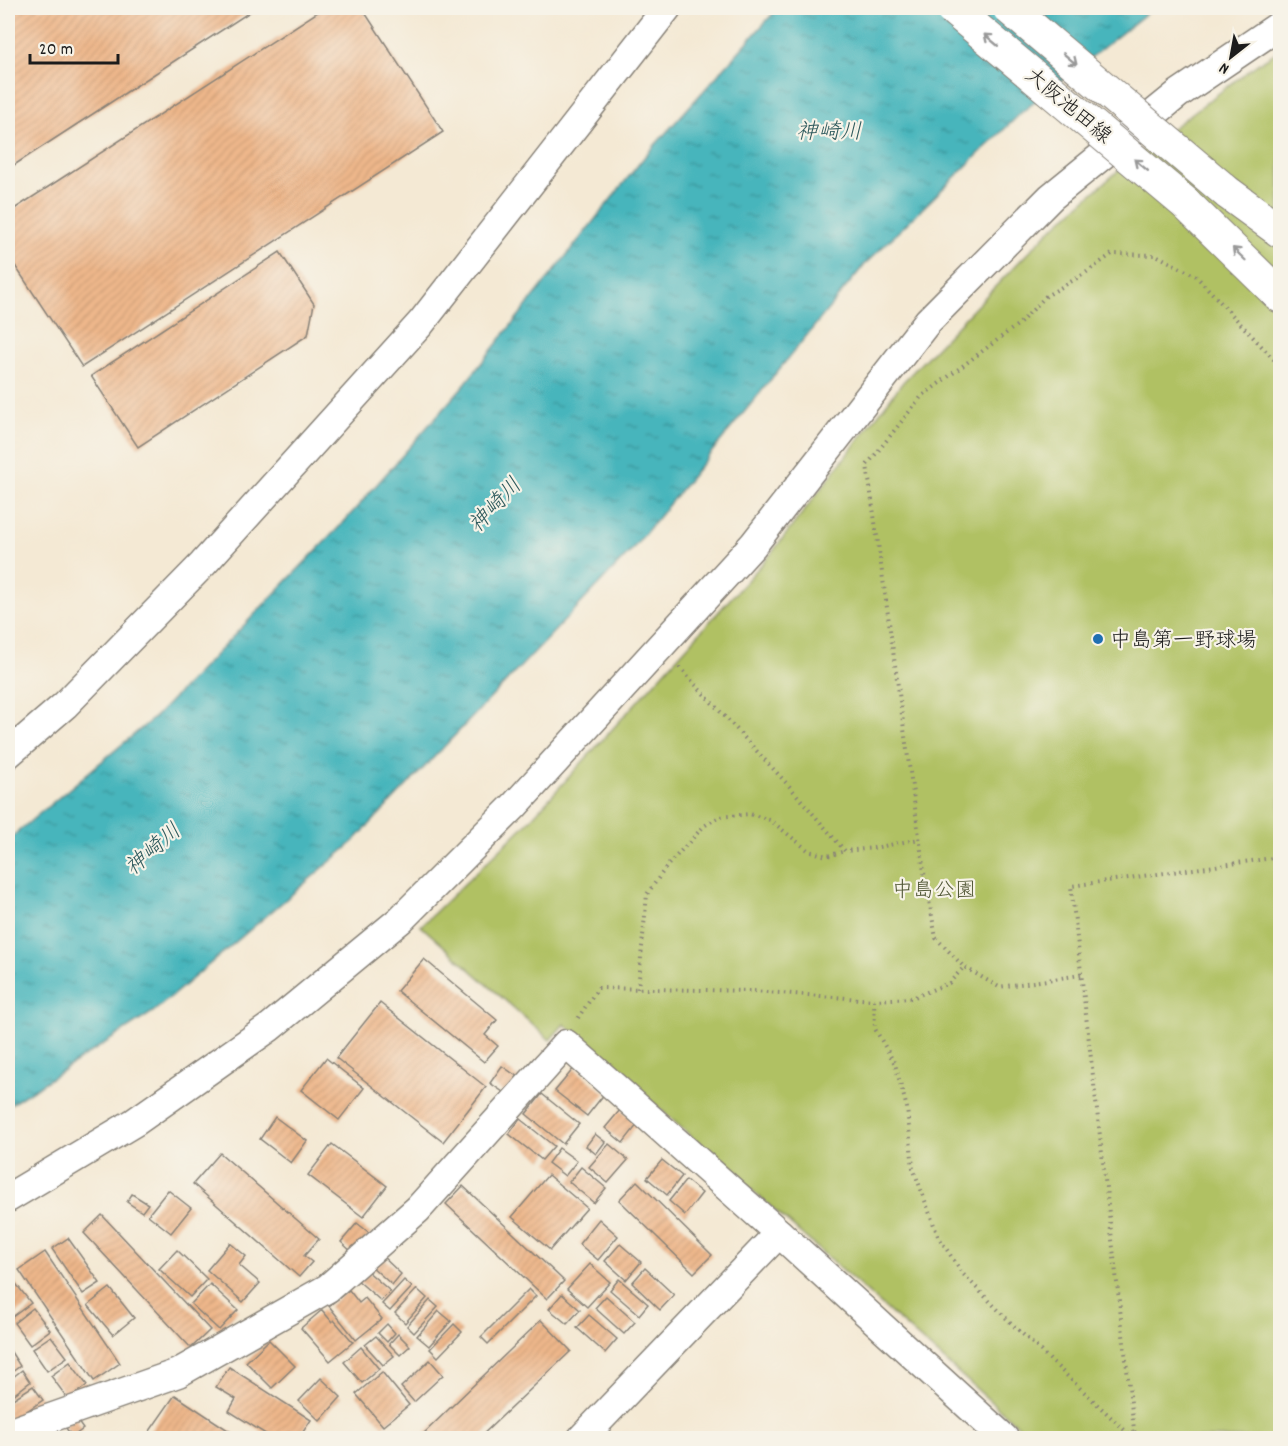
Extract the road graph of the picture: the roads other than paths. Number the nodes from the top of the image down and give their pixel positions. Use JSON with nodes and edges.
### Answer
{"nodes":[{"id":1,"x":667,"y":8,"type":"edge"},
{"id":2,"x":952,"y":8,"type":"edge"},
{"id":3,"x":1009,"y":8,"type":"edge"},
{"id":4,"x":1281,"y":25,"type":"edge"},
{"id":5,"x":1281,"y":231,"type":"edge"},
{"id":6,"x":1281,"y":296,"type":"edge"},
{"id":7,"x":8,"y":754,"type":"edge"},
{"id":8,"x":8,"y":1198,"type":"edge"},
{"id":9,"x":779,"y":1233,"type":"junction"},
{"id":10,"x":8,"y":1433,"type":"edge"},
{"id":11,"x":582,"y":1438,"type":"edge"},
{"id":12,"x":1004,"y":1438,"type":"edge"}],
"edges":[{"from":1,"to":7,"type":"street"},
{"from":6,"to":2,"type":"main road","name":"大阪池田線","one_way":true,"bridge":true},
{"from":3,"to":5,"type":"main road","name":"大阪池田線","one_way":true,"bridge":true},
{"from":4,"to":8,"type":"street"},
{"from":9,"to":10,"type":"street"},
{"from":9,"to":11,"type":"street"},
{"from":9,"to":12,"type":"street"}]}
